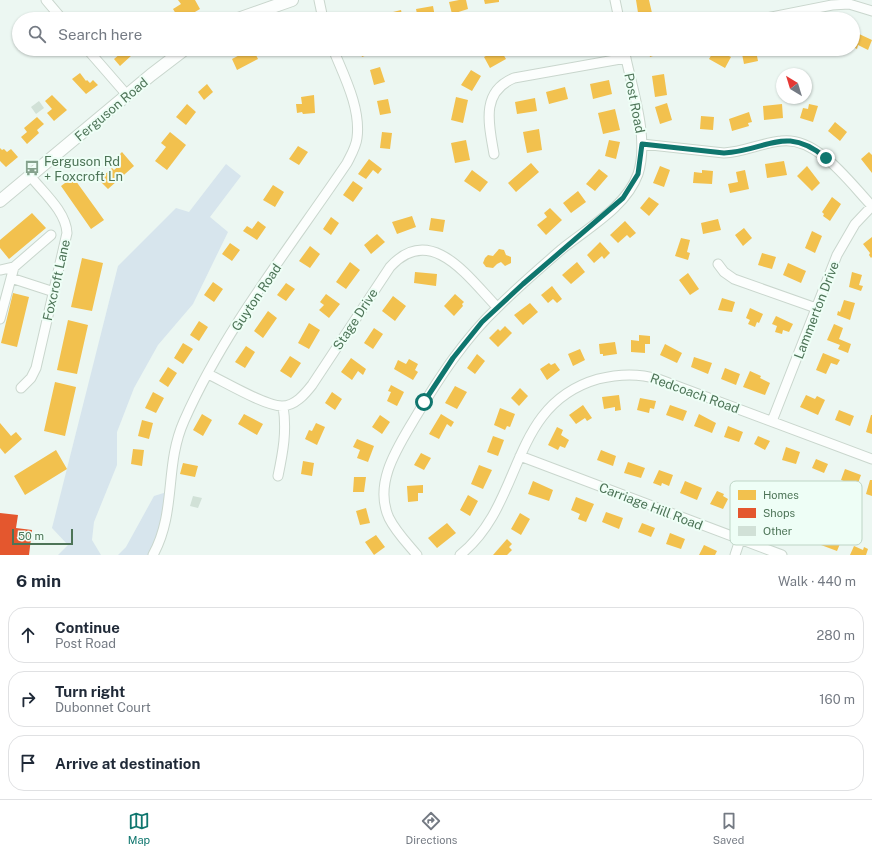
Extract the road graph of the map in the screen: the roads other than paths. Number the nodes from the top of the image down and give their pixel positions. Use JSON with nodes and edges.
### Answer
{"nodes":[{"id":1,"x":46,"y":0,"type":"edge"},
{"id":2,"x":292,"y":0,"type":"edge"},
{"id":3,"x":319,"y":0,"type":"edge"},
{"id":4,"x":615,"y":0,"type":"edge"},
{"id":5,"x":872,"y":11,"type":"edge"},
{"id":6,"x":56,"y":12,"type":"edge"},
{"id":7,"x":258,"y":12,"type":"edge"},
{"id":8,"x":322,"y":12,"type":"edge"},
{"id":9,"x":618,"y":12,"type":"edge"},
{"id":10,"x":796,"y":12,"type":"edge"},
{"id":11,"x":93,"y":56,"type":"edge"},
{"id":12,"x":176,"y":56,"type":"edge"},
{"id":13,"x":335,"y":56,"type":"edge"},
{"id":14,"x":612,"y":56,"type":"edge"},
{"id":15,"x":626,"y":56,"type":"edge"},
{"id":16,"x":127,"y":96,"type":"junction"},
{"id":17,"x":642,"y":144,"type":"junction"},
{"id":18,"x":494,"y":154,"type":"dead end"},
{"id":19,"x":31,"y":177,"type":"junction"},
{"id":20,"x":0,"y":201,"type":"edge"},
{"id":21,"x":872,"y":206,"type":"edge"},
{"id":22,"x":51,"y":235,"type":"dead end"},
{"id":23,"x":718,"y":264,"type":"dead end"},
{"id":24,"x":14,"y":267,"type":"junction"},
{"id":25,"x":0,"y":270,"type":"edge"},
{"id":26,"x":11,"y":278,"type":"junction"},
{"id":27,"x":54,"y":292,"type":"junction"},
{"id":28,"x":497,"y":307,"type":"junction"},
{"id":29,"x":816,"y":308,"type":"junction"},
{"id":30,"x":0,"y":319,"type":"edge"},
{"id":31,"x":208,"y":374,"type":"junction"},
{"id":32,"x":21,"y":388,"type":"dead end"},
{"id":33,"x":283,"y":406,"type":"junction"},
{"id":34,"x":772,"y":421,"type":"junction"},
{"id":35,"x":520,"y":456,"type":"junction"},
{"id":36,"x":872,"y":459,"type":"edge"},
{"id":37,"x":278,"y":476,"type":"dead end"},
{"id":38,"x":730,"y":536,"type":"edge"},
{"id":39,"x":738,"y":545,"type":"edge"},
{"id":40,"x":754,"y":545,"type":"edge"},
{"id":41,"x":153,"y":555,"type":"edge"},
{"id":42,"x":417,"y":555,"type":"edge"},
{"id":43,"x":460,"y":555,"type":"edge"},
{"id":44,"x":735,"y":555,"type":"edge"},
{"id":45,"x":782,"y":555,"type":"edge"}],
"edges":[{"from":1,"to":6,"type":"street"},
{"from":2,"to":7,"type":"street"},
{"from":3,"to":8,"type":"street"},
{"from":4,"to":9,"type":"street"},
{"from":5,"to":10,"type":"street"},
{"from":11,"to":16,"type":"street"},
{"from":12,"to":16,"type":"street","name":"Ferguson Road"},
{"from":13,"to":31,"type":"street","name":"Guyton Road"},
{"from":14,"to":18,"type":"street"},
{"from":15,"to":17,"type":"street","name":"Post Road"},
{"from":16,"to":19,"type":"street","name":"Ferguson Road"},
{"from":17,"to":21,"type":"street"},
{"from":17,"to":28,"type":"street","name":"Post Road"},
{"from":19,"to":20,"type":"street","name":"Ferguson Road"},
{"from":19,"to":27,"type":"street","name":"Foxcroft Lane"},
{"from":21,"to":29,"type":"street","name":"Lammerton Drive"},
{"from":22,"to":24,"type":"street"},
{"from":23,"to":29,"type":"street"},
{"from":24,"to":25,"type":"street"},
{"from":24,"to":26,"type":"street"},
{"from":26,"to":27,"type":"street"},
{"from":26,"to":30,"type":"street"},
{"from":27,"to":32,"type":"street","name":"Foxcroft Lane"},
{"from":28,"to":33,"type":"street","name":"Stage Drive"},
{"from":28,"to":42,"type":"street","name":"Post Road"},
{"from":29,"to":34,"type":"street","name":"Lammerton Drive"},
{"from":31,"to":33,"type":"street"},
{"from":31,"to":41,"type":"street","name":"Guyton Road"},
{"from":33,"to":37,"type":"street"},
{"from":34,"to":35,"type":"street","name":"Redcoach Road"},
{"from":34,"to":36,"type":"street","name":"Redcoach Road"},
{"from":35,"to":38,"type":"street","name":"Carriage Hill Road"},
{"from":35,"to":43,"type":"street","name":"Redcoach Road"},
{"from":39,"to":44,"type":"street"},
{"from":40,"to":45,"type":"street","name":"Carriage Hill Road"}]}
